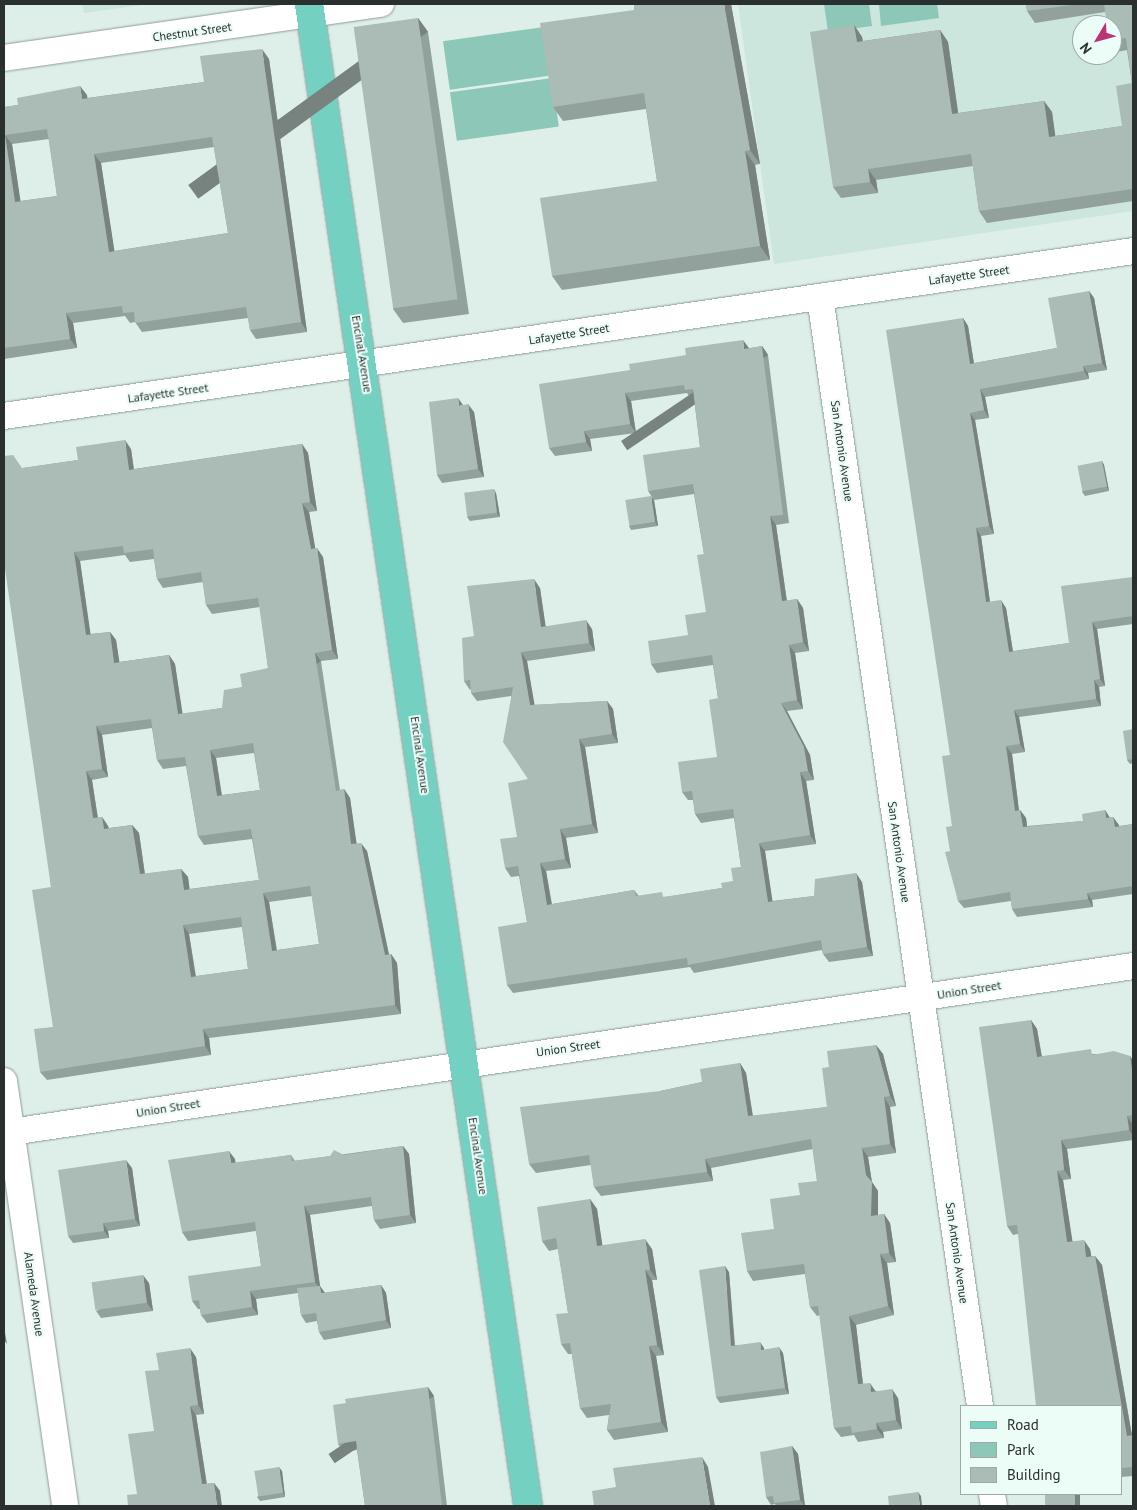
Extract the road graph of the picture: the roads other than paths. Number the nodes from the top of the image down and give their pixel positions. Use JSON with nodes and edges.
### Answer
{"nodes":[{"id":1,"x":381,"y":4,"type":"edge"},
{"id":2,"x":309,"y":9,"type":"edge"},
{"id":3,"x":4,"y":58,"type":"edge"},
{"id":4,"x":1133,"y":251,"type":"edge"},
{"id":5,"x":820,"y":297,"type":"junction"},
{"id":6,"x":364,"y":365,"type":"junction"},
{"id":7,"x":4,"y":416,"type":"edge"},
{"id":8,"x":1133,"y":966,"type":"edge"},
{"id":9,"x":920,"y":998,"type":"junction"},
{"id":10,"x":465,"y":1062,"type":"junction"},
{"id":11,"x":4,"y":1081,"type":"edge"},
{"id":12,"x":7,"y":1132,"type":"edge"},
{"id":13,"x":980,"y":1405,"type":"edge"},
{"id":14,"x":65,"y":1506,"type":"edge"},
{"id":15,"x":528,"y":1506,"type":"edge"}],
"edges":[{"from":1,"to":2,"type":"street","name":"Chestnut Street"},
{"from":2,"to":3,"type":"street","name":"Chestnut Street"},
{"from":2,"to":6,"type":"main road","name":"Encinal Avenue"},
{"from":4,"to":5,"type":"street","name":"Lafayette Street"},
{"from":5,"to":6,"type":"street","name":"Lafayette Street"},
{"from":5,"to":9,"type":"street","name":"San Antonio Avenue"},
{"from":6,"to":7,"type":"street","name":"Lafayette Street"},
{"from":6,"to":10,"type":"main road","name":"Encinal Avenue"},
{"from":8,"to":9,"type":"street","name":"Union Street"},
{"from":9,"to":10,"type":"street","name":"Union Street"},
{"from":9,"to":13,"type":"street","name":"San Antonio Avenue"},
{"from":10,"to":12,"type":"street","name":"Union Street"},
{"from":10,"to":15,"type":"main road","name":"Encinal Avenue"},
{"from":11,"to":12,"type":"street","name":"Alameda Avenue"},
{"from":12,"to":14,"type":"street","name":"Alameda Avenue"}]}
